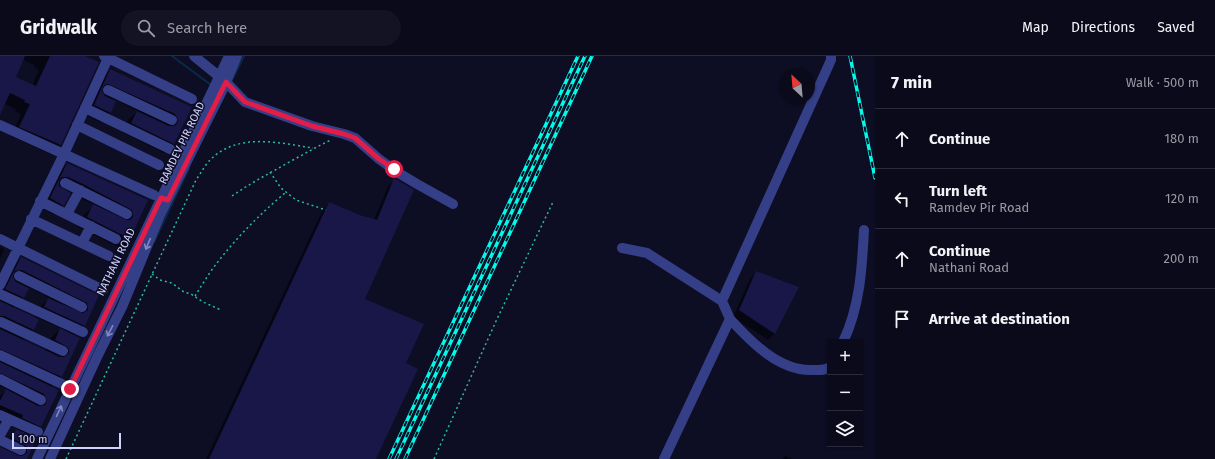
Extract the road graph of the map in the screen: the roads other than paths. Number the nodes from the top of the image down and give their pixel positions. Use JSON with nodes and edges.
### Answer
{"nodes":[{"id":1,"x":194,"y":56,"type":"edge"},
{"id":2,"x":229,"y":56,"type":"edge"},
{"id":3,"x":237,"y":56,"type":"edge"},
{"id":4,"x":831,"y":56,"type":"edge"},
{"id":5,"x":107,"y":57,"type":"edge"},
{"id":6,"x":219,"y":86,"type":"junction"},
{"id":7,"x":101,"y":87,"type":"junction"},
{"id":8,"x":192,"y":100,"type":"dead end"},
{"id":9,"x":85,"y":108,"type":"junction"},
{"id":10,"x":172,"y":120,"type":"dead end"},
{"id":11,"x":0,"y":125,"type":"edge"},
{"id":12,"x":77,"y":125,"type":"junction"},
{"id":13,"x":170,"y":149,"type":"dead end"},
{"id":14,"x":64,"y":154,"type":"junction"},
{"id":15,"x":160,"y":165,"type":"dead end"},
{"id":16,"x":58,"y":179,"type":"junction"},
{"id":17,"x":80,"y":190,"type":"junction"},
{"id":18,"x":161,"y":198,"type":"junction"},
{"id":19,"x":40,"y":201,"type":"junction"},
{"id":20,"x":453,"y":204,"type":"dead end"},
{"id":21,"x":67,"y":214,"type":"junction"},
{"id":22,"x":127,"y":214,"type":"dead end"},
{"id":23,"x":32,"y":219,"type":"junction"},
{"id":24,"x":91,"y":226,"type":"junction"},
{"id":25,"x":864,"y":230,"type":"dead end"},
{"id":26,"x":0,"y":239,"type":"edge"},
{"id":27,"x":116,"y":239,"type":"dead end"},
{"id":28,"x":82,"y":243,"type":"junction"},
{"id":29,"x":18,"y":247,"type":"junction"},
{"id":30,"x":622,"y":248,"type":"dead end"},
{"id":31,"x":109,"y":256,"type":"dead end"},
{"id":32,"x":9,"y":271,"type":"edge"},
{"id":33,"x":0,"y":285,"type":"edge"},
{"id":34,"x":103,"y":290,"type":"dead end"},
{"id":35,"x":0,"y":294,"type":"edge"},
{"id":36,"x":114,"y":295,"type":"junction"},
{"id":37,"x":125,"y":300,"type":"junction"},
{"id":38,"x":722,"y":301,"type":"junction"},
{"id":39,"x":82,"y":307,"type":"dead end"},
{"id":40,"x":730,"y":319,"type":"junction"},
{"id":41,"x":1,"y":322,"type":"dead end"},
{"id":42,"x":83,"y":332,"type":"dead end"},
{"id":43,"x":844,"y":339,"type":"edge"},
{"id":44,"x":63,"y":351,"type":"dead end"},
{"id":45,"x":0,"y":356,"type":"edge"},
{"id":46,"x":827,"y":369,"type":"edge"},
{"id":47,"x":0,"y":379,"type":"edge"},
{"id":48,"x":66,"y":387,"type":"junction"},
{"id":49,"x":80,"y":394,"type":"junction"},
{"id":50,"x":41,"y":400,"type":"dead end"},
{"id":51,"x":4,"y":417,"type":"edge"},
{"id":52,"x":38,"y":432,"type":"dead end"},
{"id":53,"x":0,"y":435,"type":"edge"},
{"id":54,"x":0,"y":440,"type":"edge"},
{"id":55,"x":21,"y":450,"type":"dead end"},
{"id":56,"x":37,"y":459,"type":"edge"},
{"id":57,"x":50,"y":459,"type":"edge"},
{"id":58,"x":664,"y":459,"type":"edge"}],
"edges":[{"from":1,"to":6,"type":"street"},
{"from":2,"to":6,"type":"street","name":"NATHANI ROAD"},
{"from":3,"to":6,"type":"street"},
{"from":4,"to":38,"type":"street"},
{"from":5,"to":7,"type":"street"},
{"from":5,"to":8,"type":"street"},
{"from":6,"to":18,"type":"street","name":"NATHANI ROAD"},
{"from":6,"to":20,"type":"street"},
{"from":7,"to":9,"type":"street"},
{"from":7,"to":10,"type":"street"},
{"from":9,"to":12,"type":"street"},
{"from":9,"to":13,"type":"street"},
{"from":11,"to":14,"type":"street"},
{"from":12,"to":14,"type":"street"},
{"from":12,"to":15,"type":"street"},
{"from":14,"to":16,"type":"street"},
{"from":14,"to":18,"type":"street"},
{"from":16,"to":17,"type":"street"},
{"from":16,"to":19,"type":"street"},
{"from":17,"to":21,"type":"street"},
{"from":17,"to":22,"type":"street"},
{"from":18,"to":36,"type":"street","name":"NATHANI ROAD"},
{"from":18,"to":37,"type":"street","name":"RAMDEV PIR ROAD","one_way":true},
{"from":19,"to":21,"type":"street"},
{"from":19,"to":23,"type":"street"},
{"from":21,"to":24,"type":"street"},
{"from":23,"to":28,"type":"street"},
{"from":23,"to":29,"type":"street"},
{"from":24,"to":27,"type":"street"},
{"from":24,"to":28,"type":"street"},
{"from":25,"to":43,"type":"street"},
{"from":26,"to":29,"type":"street"},
{"from":28,"to":31,"type":"street"},
{"from":29,"to":32,"type":"street"},
{"from":29,"to":34,"type":"street"},
{"from":30,"to":38,"type":"street"},
{"from":32,"to":33,"type":"street"},
{"from":32,"to":39,"type":"street"},
{"from":35,"to":42,"type":"street"},
{"from":36,"to":37,"type":"street"},
{"from":36,"to":48,"type":"street","name":"NATHANI ROAD"},
{"from":37,"to":49,"type":"street","name":"RAMDEV PIR ROAD","one_way":true},
{"from":38,"to":40,"type":"street"},
{"from":40,"to":46,"type":"street"},
{"from":40,"to":58,"type":"street"},
{"from":41,"to":44,"type":"street"},
{"from":45,"to":48,"type":"street"},
{"from":47,"to":50,"type":"street"},
{"from":48,"to":49,"type":"street"},
{"from":56,"to":48,"type":"street","name":"NATHANI ROAD","one_way":true},
{"from":49,"to":57,"type":"street","name":"RAMDEV PIR ROAD"},
{"from":51,"to":52,"type":"street"},
{"from":51,"to":53,"type":"street"},
{"from":54,"to":55,"type":"street"}]}
